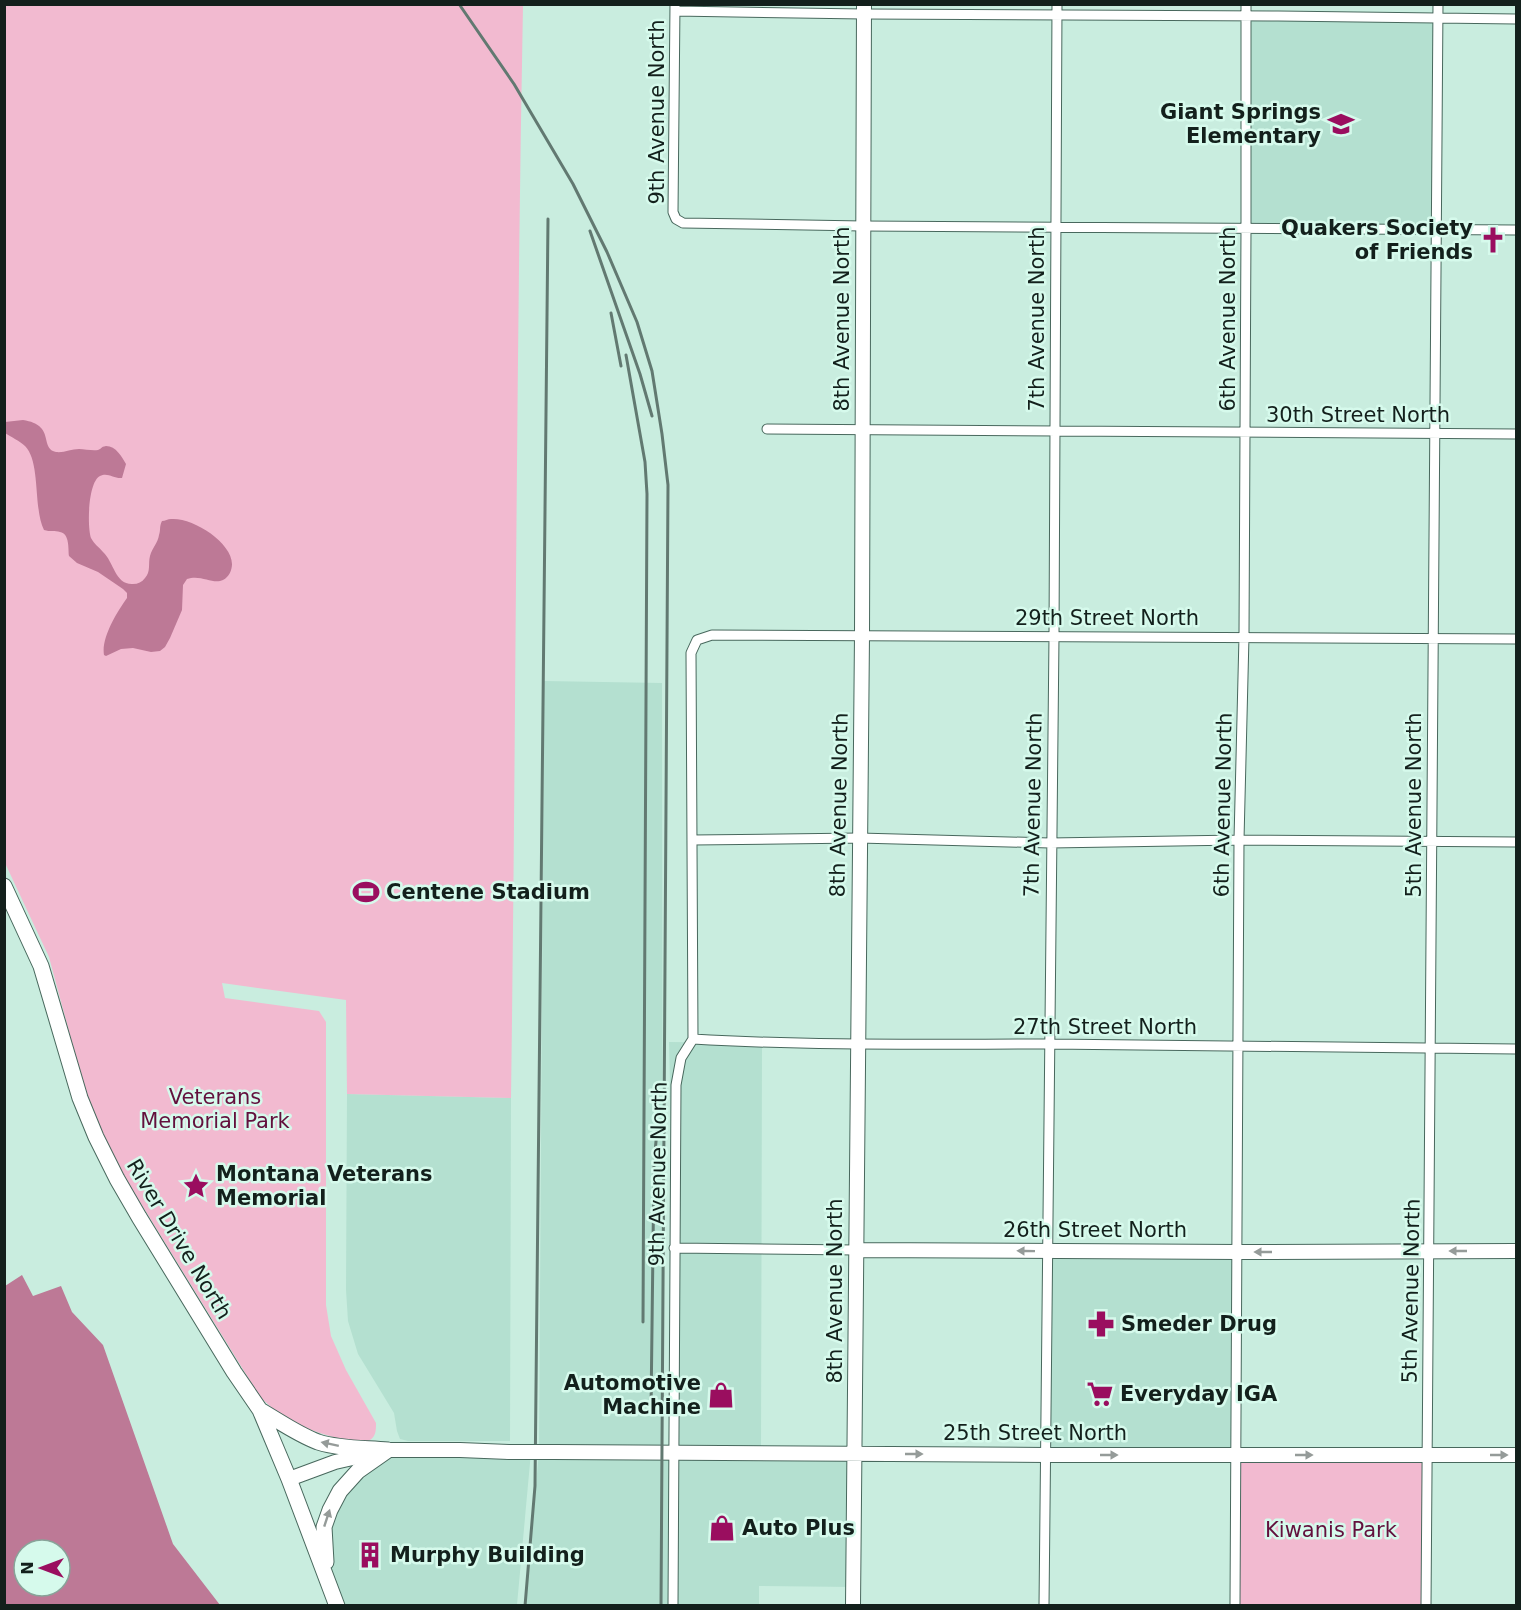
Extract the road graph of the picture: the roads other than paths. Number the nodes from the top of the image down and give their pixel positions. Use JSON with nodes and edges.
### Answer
{"nodes":[{"id":1,"x":1245,"y":4,"type":"edge"},
{"id":2,"x":1438,"y":4,"type":"edge"},
{"id":3,"x":675,"y":8,"type":"edge"},
{"id":4,"x":864,"y":9,"type":"edge"},
{"id":5,"x":1057,"y":10,"type":"edge"},
{"id":6,"x":1245,"y":16,"type":"junction"},
{"id":7,"x":1437,"y":18,"type":"junction"},
{"id":8,"x":1516,"y":19,"type":"edge"},
{"id":9,"x":863,"y":226,"type":"junction"},
{"id":10,"x":1056,"y":227,"type":"junction"},
{"id":11,"x":1246,"y":229,"type":"junction"},
{"id":12,"x":1436,"y":230,"type":"junction"},
{"id":13,"x":1516,"y":230,"type":"edge"},
{"id":14,"x":767,"y":429,"type":"dead end"},
{"id":15,"x":863,"y":430,"type":"junction"},
{"id":16,"x":1054,"y":432,"type":"junction"},
{"id":17,"x":1245,"y":432,"type":"junction"},
{"id":18,"x":1435,"y":434,"type":"junction"},
{"id":19,"x":1516,"y":434,"type":"edge"},
{"id":20,"x":862,"y":635,"type":"junction"},
{"id":21,"x":1054,"y":636,"type":"junction"},
{"id":22,"x":1244,"y":636,"type":"junction"},
{"id":23,"x":1432,"y":638,"type":"junction"},
{"id":24,"x":1516,"y":639,"type":"edge"},
{"id":25,"x":698,"y":640,"type":"joint"},
{"id":26,"x":860,"y":838,"type":"junction"},
{"id":27,"x":693,"y":840,"type":"junction"},
{"id":28,"x":1239,"y":840,"type":"junction"},
{"id":29,"x":1432,"y":841,"type":"junction"},
{"id":30,"x":1516,"y":842,"type":"edge"},
{"id":31,"x":1050,"y":843,"type":"junction"},
{"id":32,"x":4,"y":886,"type":"edge"},
{"id":33,"x":693,"y":1039,"type":"junction"},
{"id":34,"x":1050,"y":1044,"type":"junction"},
{"id":35,"x":858,"y":1045,"type":"junction"},
{"id":36,"x":1238,"y":1046,"type":"junction"},
{"id":37,"x":1429,"y":1048,"type":"junction"},
{"id":38,"x":1516,"y":1049,"type":"edge"},
{"id":39,"x":674,"y":1248,"type":"junction"},
{"id":40,"x":856,"y":1250,"type":"junction"},
{"id":41,"x":1048,"y":1251,"type":"junction"},
{"id":42,"x":1430,"y":1251,"type":"junction"},
{"id":43,"x":1516,"y":1251,"type":"edge"},
{"id":44,"x":1238,"y":1252,"type":"junction"},
{"id":45,"x":260,"y":1410,"type":"junction"},
{"id":46,"x":388,"y":1450,"type":"junction"},
{"id":47,"x":673,"y":1453,"type":"junction"},
{"id":48,"x":855,"y":1454,"type":"junction"},
{"id":49,"x":1047,"y":1455,"type":"junction"},
{"id":50,"x":1236,"y":1455,"type":"junction"},
{"id":51,"x":1427,"y":1455,"type":"junction"},
{"id":52,"x":1516,"y":1455,"type":"edge"},
{"id":53,"x":289,"y":1479,"type":"junction"},
{"id":54,"x":326,"y":1576,"type":"junction"},
{"id":55,"x":337,"y":1605,"type":"edge"},
{"id":56,"x":673,"y":1605,"type":"edge"},
{"id":57,"x":853,"y":1605,"type":"edge"},
{"id":58,"x":1044,"y":1605,"type":"edge"},
{"id":59,"x":1235,"y":1605,"type":"edge"},
{"id":60,"x":1426,"y":1605,"type":"edge"}],
"edges":[{"from":1,"to":6,"type":"street","name":"6th Avenue North"},
{"from":2,"to":7,"type":"street","name":"5th Avenue North"},
{"from":3,"to":4,"type":"street"},
{"from":3,"to":9,"type":"street","name":"9th Avenue North"},
{"from":4,"to":5,"type":"street"},
{"from":4,"to":9,"type":"street","name":"8th Avenue North"},
{"from":5,"to":6,"type":"street"},
{"from":5,"to":10,"type":"street","name":"7th Avenue North"},
{"from":6,"to":7,"type":"street"},
{"from":6,"to":11,"type":"street","name":"6th Avenue North"},
{"from":7,"to":8,"type":"street"},
{"from":7,"to":12,"type":"street","name":"5th Avenue North"},
{"from":9,"to":10,"type":"street"},
{"from":9,"to":15,"type":"street","name":"8th Avenue North"},
{"from":10,"to":11,"type":"street"},
{"from":10,"to":16,"type":"street","name":"7th Avenue North"},
{"from":11,"to":12,"type":"street"},
{"from":11,"to":17,"type":"street","name":"6th Avenue North"},
{"from":12,"to":13,"type":"street"},
{"from":12,"to":18,"type":"street","name":"5th Avenue North"},
{"from":14,"to":15,"type":"street","name":"30th Street North"},
{"from":15,"to":16,"type":"street","name":"30th Street North"},
{"from":15,"to":20,"type":"street","name":"8th Avenue North"},
{"from":16,"to":17,"type":"street","name":"30th Street North"},
{"from":16,"to":21,"type":"street","name":"7th Avenue North"},
{"from":17,"to":18,"type":"street","name":"30th Street North"},
{"from":17,"to":22,"type":"street","name":"6th Avenue North"},
{"from":18,"to":19,"type":"street","name":"30th Street North"},
{"from":18,"to":23,"type":"street","name":"5th Avenue North"},
{"from":20,"to":21,"type":"street","name":"29th Street North"},
{"from":20,"to":25,"type":"street","name":"29th Street North"},
{"from":20,"to":26,"type":"street","name":"8th Avenue North"},
{"from":21,"to":22,"type":"street","name":"29th Street North"},
{"from":21,"to":31,"type":"street","name":"7th Avenue North"},
{"from":22,"to":23,"type":"street","name":"29th Street North"},
{"from":22,"to":28,"type":"street","name":"6th Avenue North"},
{"from":23,"to":24,"type":"street","name":"29th Street North"},
{"from":23,"to":29,"type":"street","name":"5th Avenue North"},
{"from":25,"to":27,"type":"street","name":"9th Avenue North"},
{"from":26,"to":27,"type":"street"},
{"from":26,"to":31,"type":"street"},
{"from":26,"to":35,"type":"street","name":"8th Avenue North"},
{"from":27,"to":33,"type":"street","name":"9th Avenue North"},
{"from":28,"to":29,"type":"street"},
{"from":28,"to":31,"type":"street"},
{"from":28,"to":36,"type":"street","name":"6th Avenue North"},
{"from":29,"to":30,"type":"street"},
{"from":29,"to":37,"type":"street","name":"5th Avenue North"},
{"from":31,"to":34,"type":"street","name":"7th Avenue North"},
{"from":32,"to":45,"type":"main road","name":"River Drive North"},
{"from":33,"to":35,"type":"street","name":"27th Street North"},
{"from":33,"to":39,"type":"street","name":"9th Avenue North"},
{"from":34,"to":35,"type":"street","name":"27th Street North"},
{"from":34,"to":36,"type":"street","name":"27th Street North"},
{"from":34,"to":41,"type":"street","name":"7th Avenue North"},
{"from":35,"to":40,"type":"street","name":"8th Avenue North"},
{"from":36,"to":37,"type":"street","name":"27th Street North"},
{"from":36,"to":44,"type":"street","name":"6th Avenue North"},
{"from":37,"to":38,"type":"street","name":"27th Street North"},
{"from":37,"to":42,"type":"street","name":"5th Avenue North"},
{"from":39,"to":40,"type":"street","name":"26th Street North"},
{"from":39,"to":47,"type":"street","name":"9th Avenue North"},
{"from":41,"to":40,"type":"street","name":"26th Street North","one_way":true},
{"from":40,"to":48,"type":"street","name":"8th Avenue North"},
{"from":41,"to":44,"type":"street","name":"26th Street North"},
{"from":41,"to":49,"type":"street","name":"7th Avenue North"},
{"from":43,"to":42,"type":"street","name":"26th Street North","one_way":true},
{"from":42,"to":44,"type":"street","name":"26th Street North","one_way":true},
{"from":42,"to":51,"type":"street","name":"5th Avenue North"},
{"from":44,"to":50,"type":"street","name":"6th Avenue North"},
{"from":46,"to":45,"type":"main road","one_way":true},
{"from":45,"to":53,"type":"main road","name":"River Drive North"},
{"from":46,"to":47,"type":"street","name":"25th Street North","bridge":true},
{"from":46,"to":53,"type":"street"},
{"from":54,"to":46,"type":"main road","one_way":true},
{"from":47,"to":48,"type":"street","name":"25th Street North"},
{"from":47,"to":56,"type":"street","name":"9th Avenue North"},
{"from":48,"to":49,"type":"street","name":"25th Street North","one_way":true},
{"from":48,"to":57,"type":"street","name":"8th Avenue North"},
{"from":49,"to":50,"type":"street","name":"25th Street North","one_way":true},
{"from":49,"to":58,"type":"street","name":"7th Avenue North"},
{"from":50,"to":51,"type":"street","name":"25th Street North","one_way":true},
{"from":50,"to":59,"type":"street","name":"6th Avenue North"},
{"from":51,"to":52,"type":"street","name":"25th Street North","one_way":true},
{"from":51,"to":60,"type":"street","name":"5th Avenue North"},
{"from":53,"to":54,"type":"main road","name":"River Drive North"},
{"from":54,"to":55,"type":"main road","name":"River Drive North"}]}
